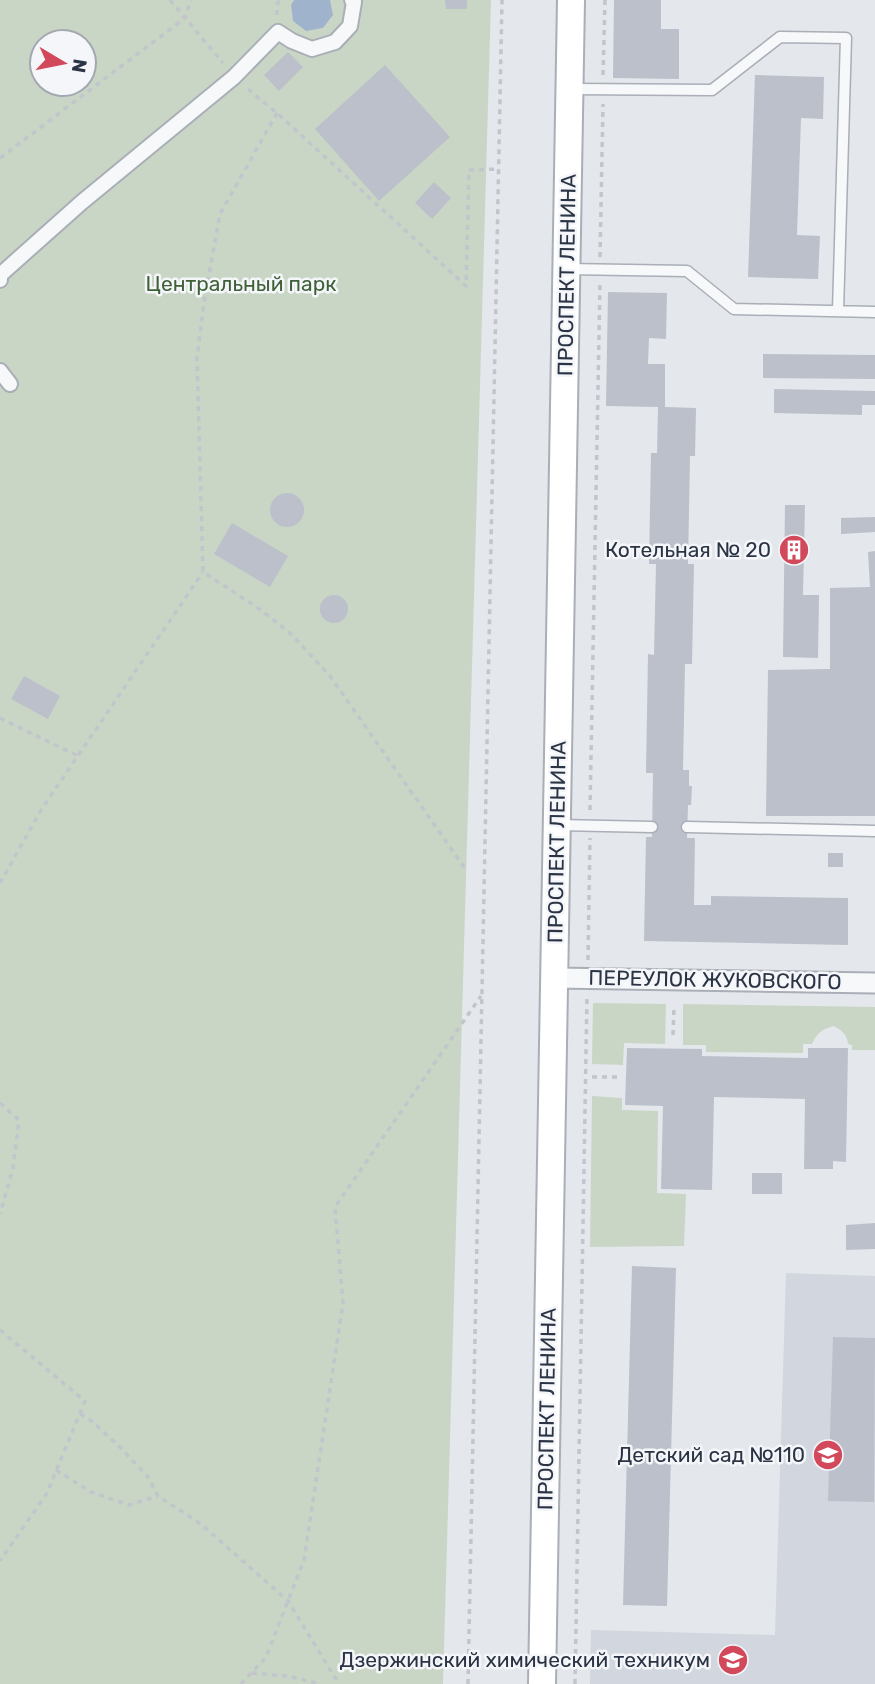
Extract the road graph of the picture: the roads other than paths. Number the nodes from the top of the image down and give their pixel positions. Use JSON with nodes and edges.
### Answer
{"nodes":[{"id":1,"x":352,"y":0,"type":"edge"},
{"id":2,"x":571,"y":0,"type":"edge"},
{"id":3,"x":569,"y":89,"type":"junction"},
{"id":4,"x":567,"y":269,"type":"junction"},
{"id":5,"x":0,"y":277,"type":"edge"},
{"id":6,"x":838,"y":311,"type":"junction"},
{"id":7,"x":875,"y":312,"type":"edge"},
{"id":8,"x":0,"y":371,"type":"edge"},
{"id":9,"x":10,"y":384,"type":"dead end"},
{"id":10,"x":558,"y":825,"type":"junction"},
{"id":11,"x":652,"y":827,"type":"dead end"},
{"id":12,"x":687,"y":827,"type":"dead end"},
{"id":13,"x":875,"y":831,"type":"edge"},
{"id":14,"x":875,"y":972,"type":"edge"},
{"id":15,"x":555,"y":978,"type":"junction"},
{"id":16,"x":875,"y":983,"type":"edge"},
{"id":17,"x":542,"y":1684,"type":"edge"}],
"edges":[{"from":1,"to":5,"type":"street"},
{"from":2,"to":3,"type":"main road","name":"ПРОСПЕКТ ЛЕНИНА"},
{"from":3,"to":4,"type":"main road","name":"ПРОСПЕКТ ЛЕНИНА"},
{"from":3,"to":6,"type":"lane"},
{"from":4,"to":6,"type":"lane"},
{"from":4,"to":10,"type":"main road","name":"ПРОСПЕКТ ЛЕНИНА"},
{"from":6,"to":7,"type":"lane"},
{"from":8,"to":9,"type":"street"},
{"from":10,"to":11,"type":"lane"},
{"from":10,"to":15,"type":"main road","name":"ПРОСПЕКТ ЛЕНИНА"},
{"from":12,"to":13,"type":"lane"},
{"from":14,"to":16,"type":"lane"},
{"from":15,"to":16,"type":"street","name":"ПЕРЕУЛОК ЖУКОВСКОГО"},
{"from":15,"to":17,"type":"main road","name":"ПРОСПЕКТ ЛЕНИНА"}]}
